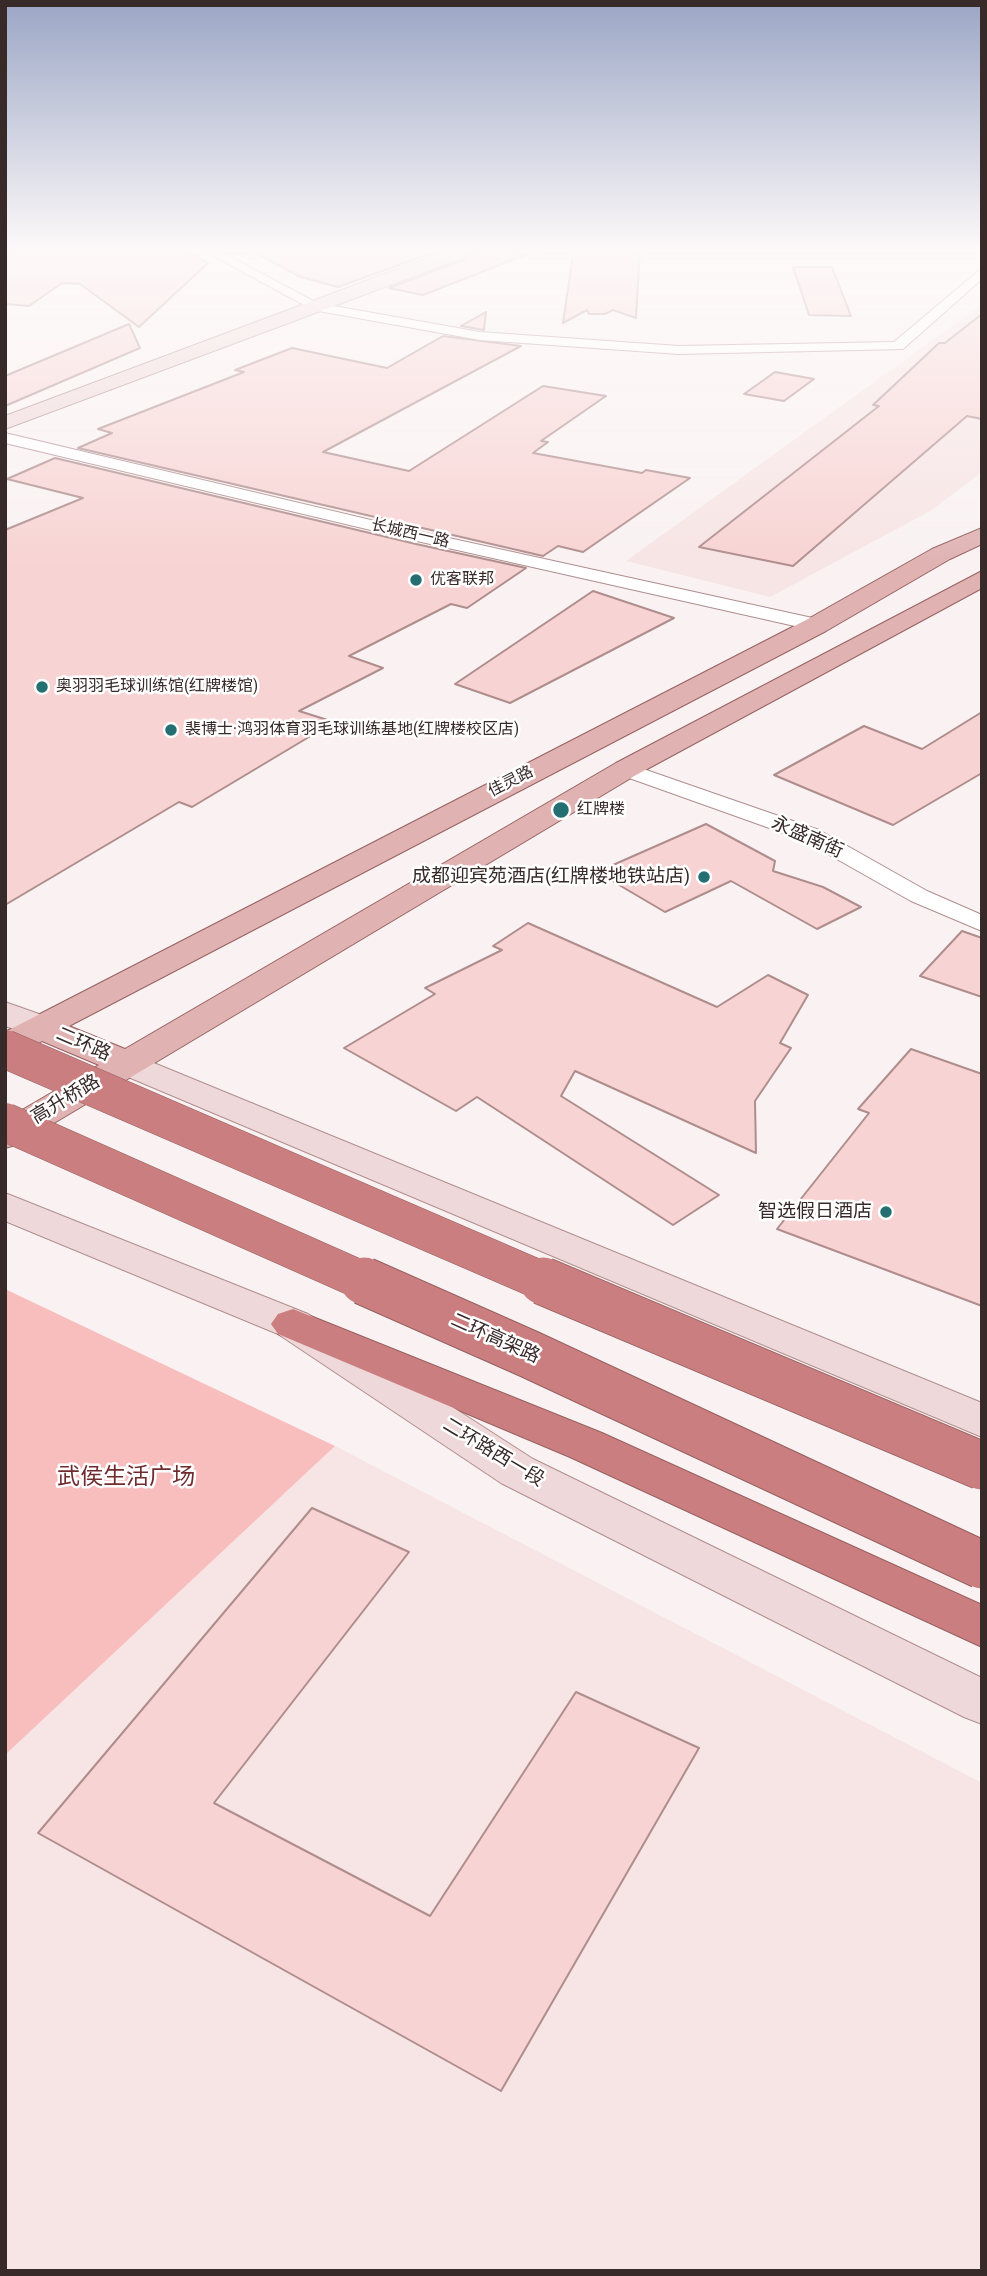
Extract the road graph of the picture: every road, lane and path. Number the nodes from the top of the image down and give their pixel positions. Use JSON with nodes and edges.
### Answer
{"nodes":[{"id":1,"x":186,"y":354,"type":"edge"},
{"id":2,"x":5,"y":423,"type":"edge"},
{"id":3,"x":5,"y":438,"type":"edge"},
{"id":4,"x":982,"y":535,"type":"edge"},
{"id":5,"x":982,"y":578,"type":"edge"},
{"id":6,"x":817,"y":625,"type":"junction"},
{"id":7,"x":626,"y":769,"type":"junction"},
{"id":8,"x":982,"y":924,"type":"edge"},
{"id":9,"x":5,"y":1013,"type":"edge"},
{"id":10,"x":40,"y":1027,"type":"junction"},
{"id":11,"x":5,"y":1048,"type":"edge"},
{"id":12,"x":127,"y":1063,"type":"junction"},
{"id":13,"x":5,"y":1122,"type":"edge"},
{"id":14,"x":5,"y":1136,"type":"edge"},
{"id":15,"x":5,"y":1206,"type":"edge"},
{"id":16,"x":293,"y":1324,"type":"junction"},
{"id":17,"x":982,"y":1421,"type":"edge"},
{"id":18,"x":982,"y":1466,"type":"edge"},
{"id":19,"x":982,"y":1564,"type":"edge"},
{"id":20,"x":982,"y":1627,"type":"edge"},
{"id":21,"x":982,"y":1702,"type":"edge"}],
"edges":[{"from":1,"to":2,"type":"main road"},
{"from":3,"to":6,"type":"street","name":"长城西一路"},
{"from":4,"to":6,"type":"main road","name":"佳灵路"},
{"from":5,"to":7,"type":"main road"},
{"from":6,"to":10,"type":"main road","name":"佳灵路"},
{"from":7,"to":8,"type":"street","name":"永盛南街"},
{"from":7,"to":12,"type":"main road"},
{"from":9,"to":10,"type":"main road"},
{"from":10,"to":11,"type":"main road"},
{"from":10,"to":12,"type":"main road","name":"二环路"},
{"from":11,"to":18,"type":"highway","bridge":true},
{"from":12,"to":14,"type":"main road","name":"高升桥路"},
{"from":12,"to":17,"type":"main road"},
{"from":13,"to":19,"type":"highway","name":"二环高架路","bridge":true},
{"from":15,"to":16,"type":"main road","name":"二环路西一段"},
{"from":16,"to":20,"type":"highway"},
{"from":16,"to":21,"type":"main road","name":"二环路西一段"}]}
